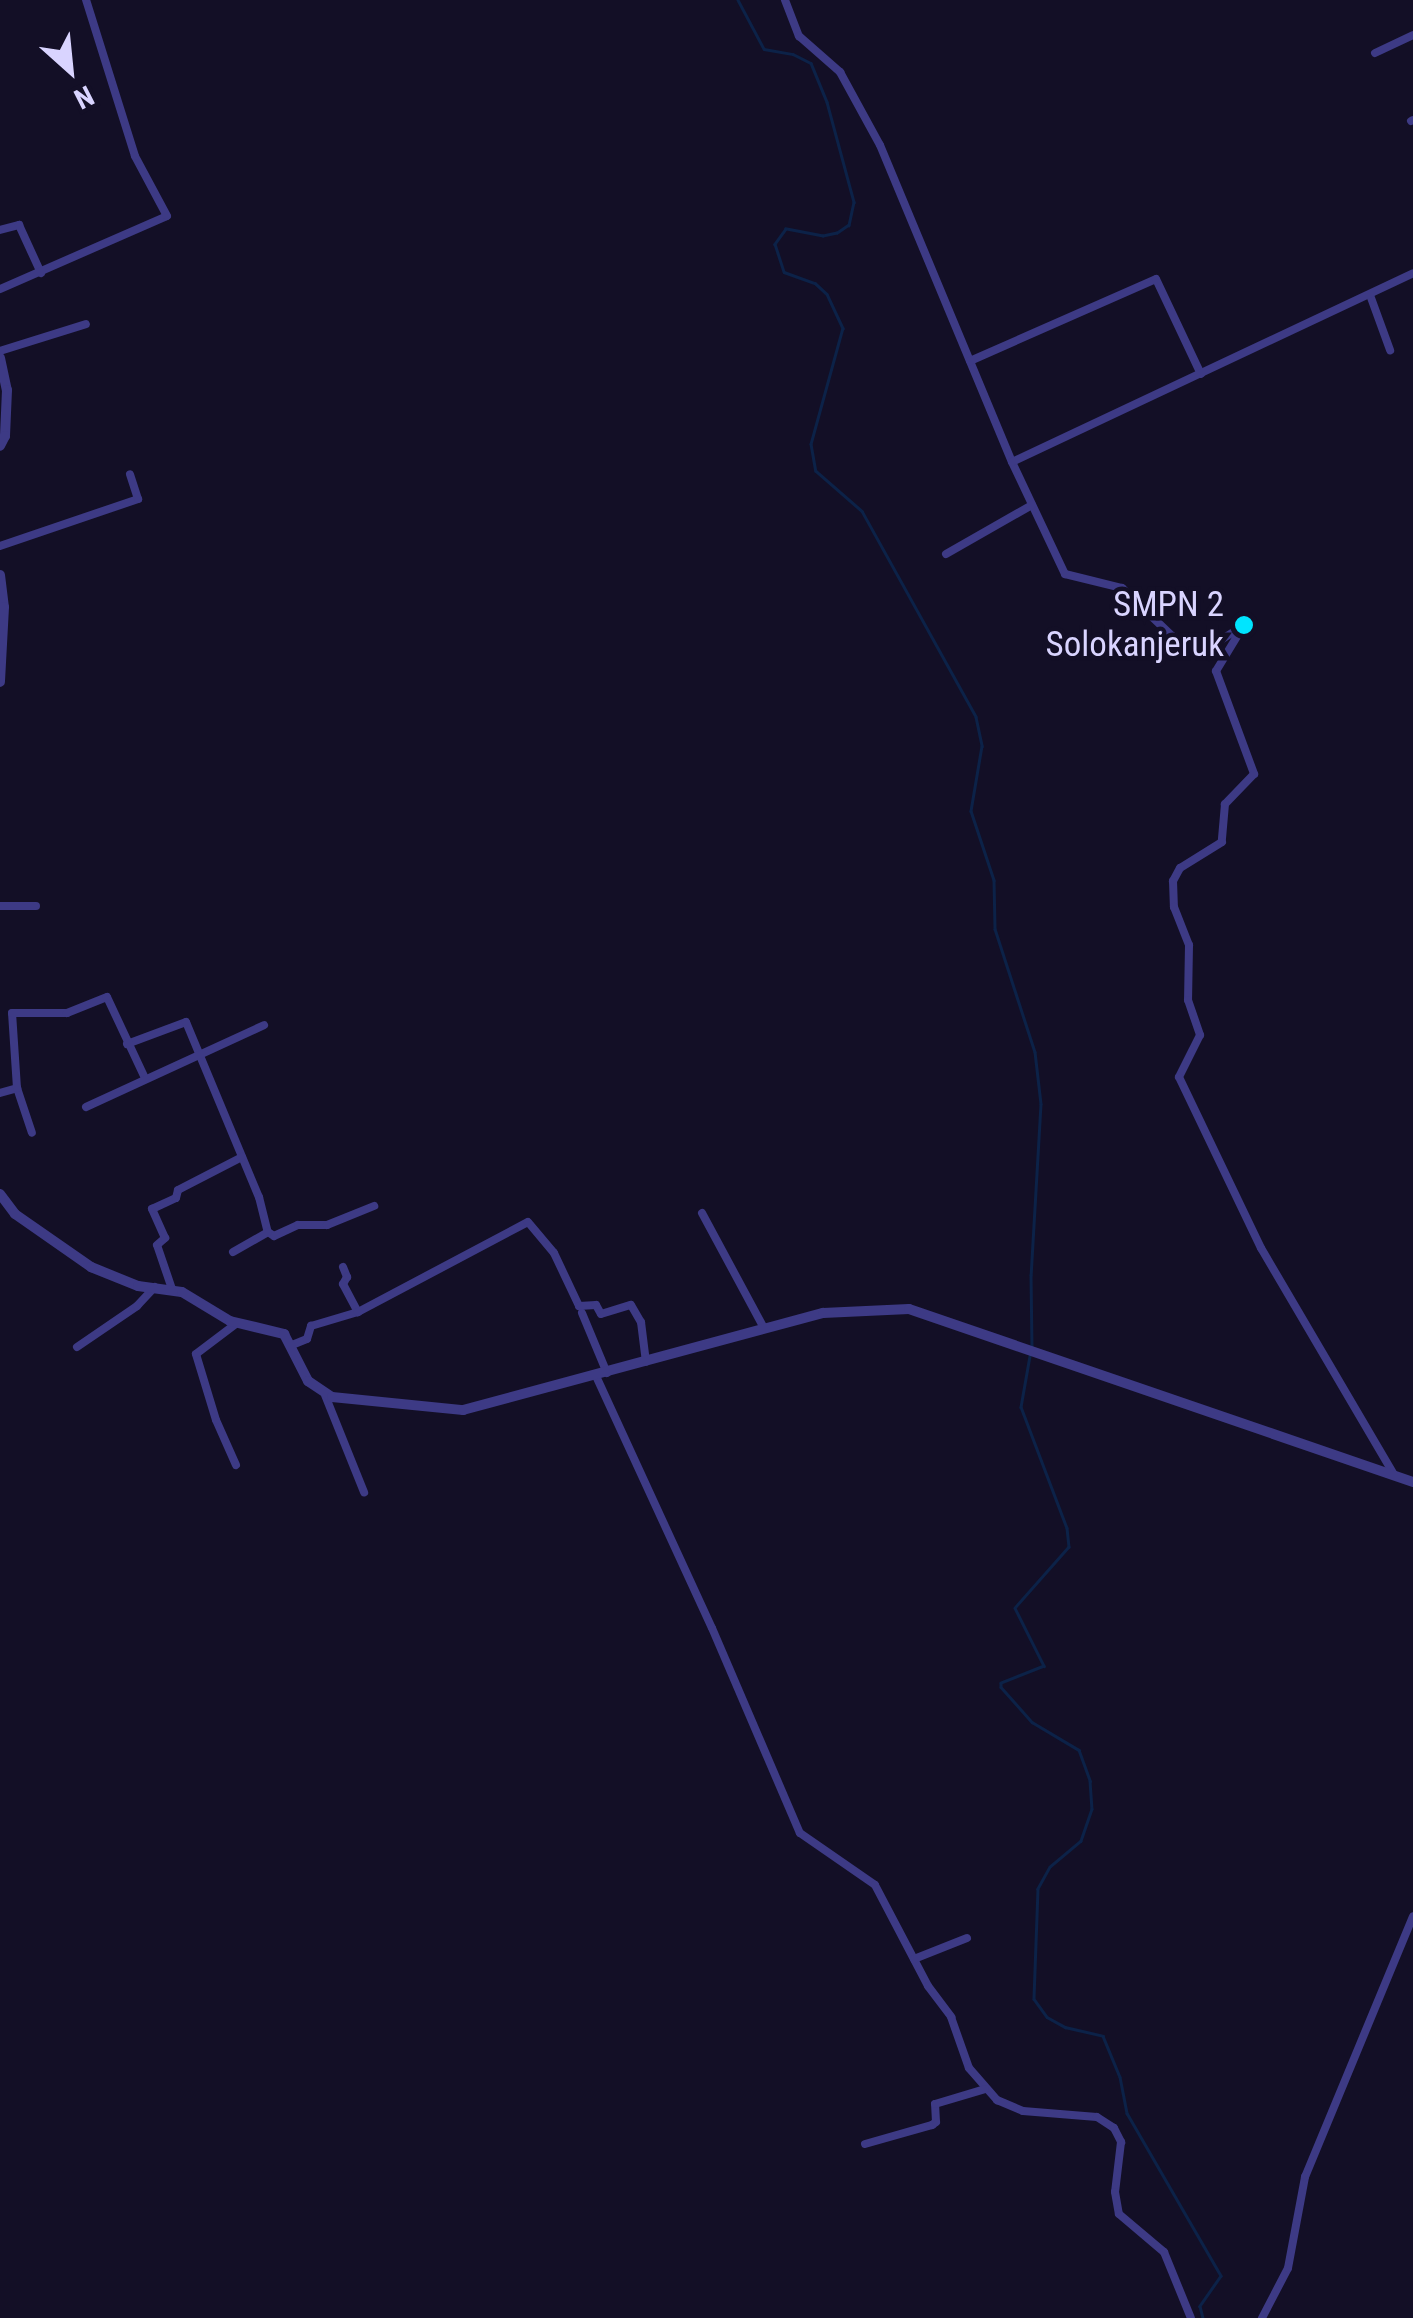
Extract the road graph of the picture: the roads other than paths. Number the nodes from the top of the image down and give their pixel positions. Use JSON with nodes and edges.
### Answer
{"nodes":[{"id":1,"x":86,"y":0,"type":"edge"},
{"id":2,"x":785,"y":0,"type":"edge"},
{"id":3,"x":1413,"y":35,"type":"edge"},
{"id":4,"x":1375,"y":54,"type":"dead end"},
{"id":5,"x":0,"y":230,"type":"edge"},
{"id":6,"x":41,"y":274,"type":"junction"},
{"id":7,"x":1413,"y":274,"type":"edge"},
{"id":8,"x":0,"y":289,"type":"edge"},
{"id":9,"x":1370,"y":295,"type":"junction"},
{"id":10,"x":86,"y":324,"type":"dead end"},
{"id":11,"x":1390,"y":350,"type":"dead end"},
{"id":12,"x":0,"y":354,"type":"edge"},
{"id":13,"x":970,"y":360,"type":"junction"},
{"id":14,"x":2,"y":371,"type":"edge"},
{"id":15,"x":1200,"y":374,"type":"junction"},
{"id":16,"x":0,"y":446,"type":"edge"},
{"id":17,"x":1012,"y":462,"type":"junction"},
{"id":18,"x":130,"y":474,"type":"dead end"},
{"id":19,"x":1032,"y":505,"type":"junction"},
{"id":20,"x":3,"y":545,"type":"edge"},
{"id":21,"x":946,"y":554,"type":"dead end"},
{"id":22,"x":0,"y":575,"type":"edge"},
{"id":23,"x":0,"y":673,"type":"edge"},
{"id":24,"x":0,"y":682,"type":"edge"},
{"id":25,"x":0,"y":906,"type":"edge"},
{"id":26,"x":36,"y":906,"type":"dead end"},
{"id":27,"x":264,"y":1026,"type":"dead end"},
{"id":28,"x":127,"y":1044,"type":"junction"},
{"id":29,"x":200,"y":1054,"type":"junction"},
{"id":30,"x":145,"y":1078,"type":"junction"},
{"id":31,"x":17,"y":1088,"type":"junction"},
{"id":32,"x":0,"y":1093,"type":"edge"},
{"id":33,"x":86,"y":1107,"type":"dead end"},
{"id":34,"x":32,"y":1133,"type":"dead end"},
{"id":35,"x":242,"y":1157,"type":"junction"},
{"id":36,"x":2,"y":1203,"type":"edge"},
{"id":37,"x":374,"y":1206,"type":"dead end"},
{"id":38,"x":702,"y":1213,"type":"dead end"},
{"id":39,"x":268,"y":1232,"type":"junction"},
{"id":40,"x":232,"y":1252,"type":"dead end"},
{"id":41,"x":343,"y":1267,"type":"dead end"},
{"id":42,"x":155,"y":1287,"type":"junction"},
{"id":43,"x":172,"y":1289,"type":"junction"},
{"id":44,"x":358,"y":1312,"type":"junction"},
{"id":45,"x":582,"y":1313,"type":"dead end"},
{"id":46,"x":237,"y":1323,"type":"junction"},
{"id":47,"x":764,"y":1328,"type":"junction"},
{"id":48,"x":292,"y":1345,"type":"junction"},
{"id":49,"x":77,"y":1347,"type":"dead end"},
{"id":50,"x":646,"y":1362,"type":"junction"},
{"id":51,"x":601,"y":1375,"type":"junction"},
{"id":52,"x":324,"y":1395,"type":"junction"},
{"id":53,"x":236,"y":1464,"type":"dead end"},
{"id":54,"x":1396,"y":1479,"type":"junction"},
{"id":55,"x":1413,"y":1482,"type":"edge"},
{"id":56,"x":364,"y":1492,"type":"dead end"},
{"id":57,"x":1413,"y":1916,"type":"edge"},
{"id":58,"x":967,"y":1938,"type":"dead end"},
{"id":59,"x":914,"y":1959,"type":"junction"},
{"id":60,"x":985,"y":2089,"type":"junction"},
{"id":61,"x":866,"y":2144,"type":"dead end"},
{"id":62,"x":1191,"y":2318,"type":"edge"},
{"id":63,"x":1262,"y":2318,"type":"edge"}],
"edges":[{"from":1,"to":6,"type":"street"},
{"from":2,"to":13,"type":"street"},
{"from":3,"to":4,"type":"street"},
{"from":5,"to":6,"type":"street"},
{"from":6,"to":8,"type":"street"},
{"from":7,"to":9,"type":"street"},
{"from":9,"to":11,"type":"street"},
{"from":9,"to":15,"type":"street"},
{"from":10,"to":12,"type":"street"},
{"from":12,"to":14,"type":"street"},
{"from":13,"to":15,"type":"street"},
{"from":13,"to":17,"type":"street"},
{"from":14,"to":16,"type":"street"},
{"from":15,"to":17,"type":"street"},
{"from":17,"to":19,"type":"street"},
{"from":18,"to":20,"type":"street"},
{"from":19,"to":21,"type":"street"},
{"from":19,"to":54,"type":"street"},
{"from":22,"to":23,"type":"street"},
{"from":23,"to":24,"type":"street"},
{"from":25,"to":26,"type":"street"},
{"from":27,"to":29,"type":"street"},
{"from":28,"to":29,"type":"street"},
{"from":28,"to":30,"type":"street"},
{"from":28,"to":31,"type":"street"},
{"from":29,"to":30,"type":"street"},
{"from":29,"to":35,"type":"street"},
{"from":30,"to":33,"type":"street"},
{"from":31,"to":32,"type":"street"},
{"from":31,"to":34,"type":"street"},
{"from":35,"to":39,"type":"street"},
{"from":35,"to":43,"type":"street"},
{"from":36,"to":42,"type":"street"},
{"from":37,"to":39,"type":"street"},
{"from":38,"to":47,"type":"street"},
{"from":39,"to":40,"type":"street"},
{"from":41,"to":44,"type":"street"},
{"from":42,"to":43,"type":"street"},
{"from":42,"to":49,"type":"street"},
{"from":43,"to":46,"type":"street"},
{"from":44,"to":48,"type":"street"},
{"from":44,"to":50,"type":"street"},
{"from":45,"to":51,"type":"street"},
{"from":46,"to":48,"type":"street"},
{"from":46,"to":53,"type":"street"},
{"from":47,"to":50,"type":"street"},
{"from":47,"to":54,"type":"street"},
{"from":48,"to":52,"type":"street"},
{"from":50,"to":51,"type":"street"},
{"from":51,"to":52,"type":"street"},
{"from":51,"to":59,"type":"street"},
{"from":52,"to":56,"type":"street"},
{"from":54,"to":55,"type":"street"},
{"from":57,"to":63,"type":"street"},
{"from":58,"to":59,"type":"street"},
{"from":59,"to":60,"type":"street"},
{"from":60,"to":61,"type":"street"},
{"from":60,"to":62,"type":"street"}]}
